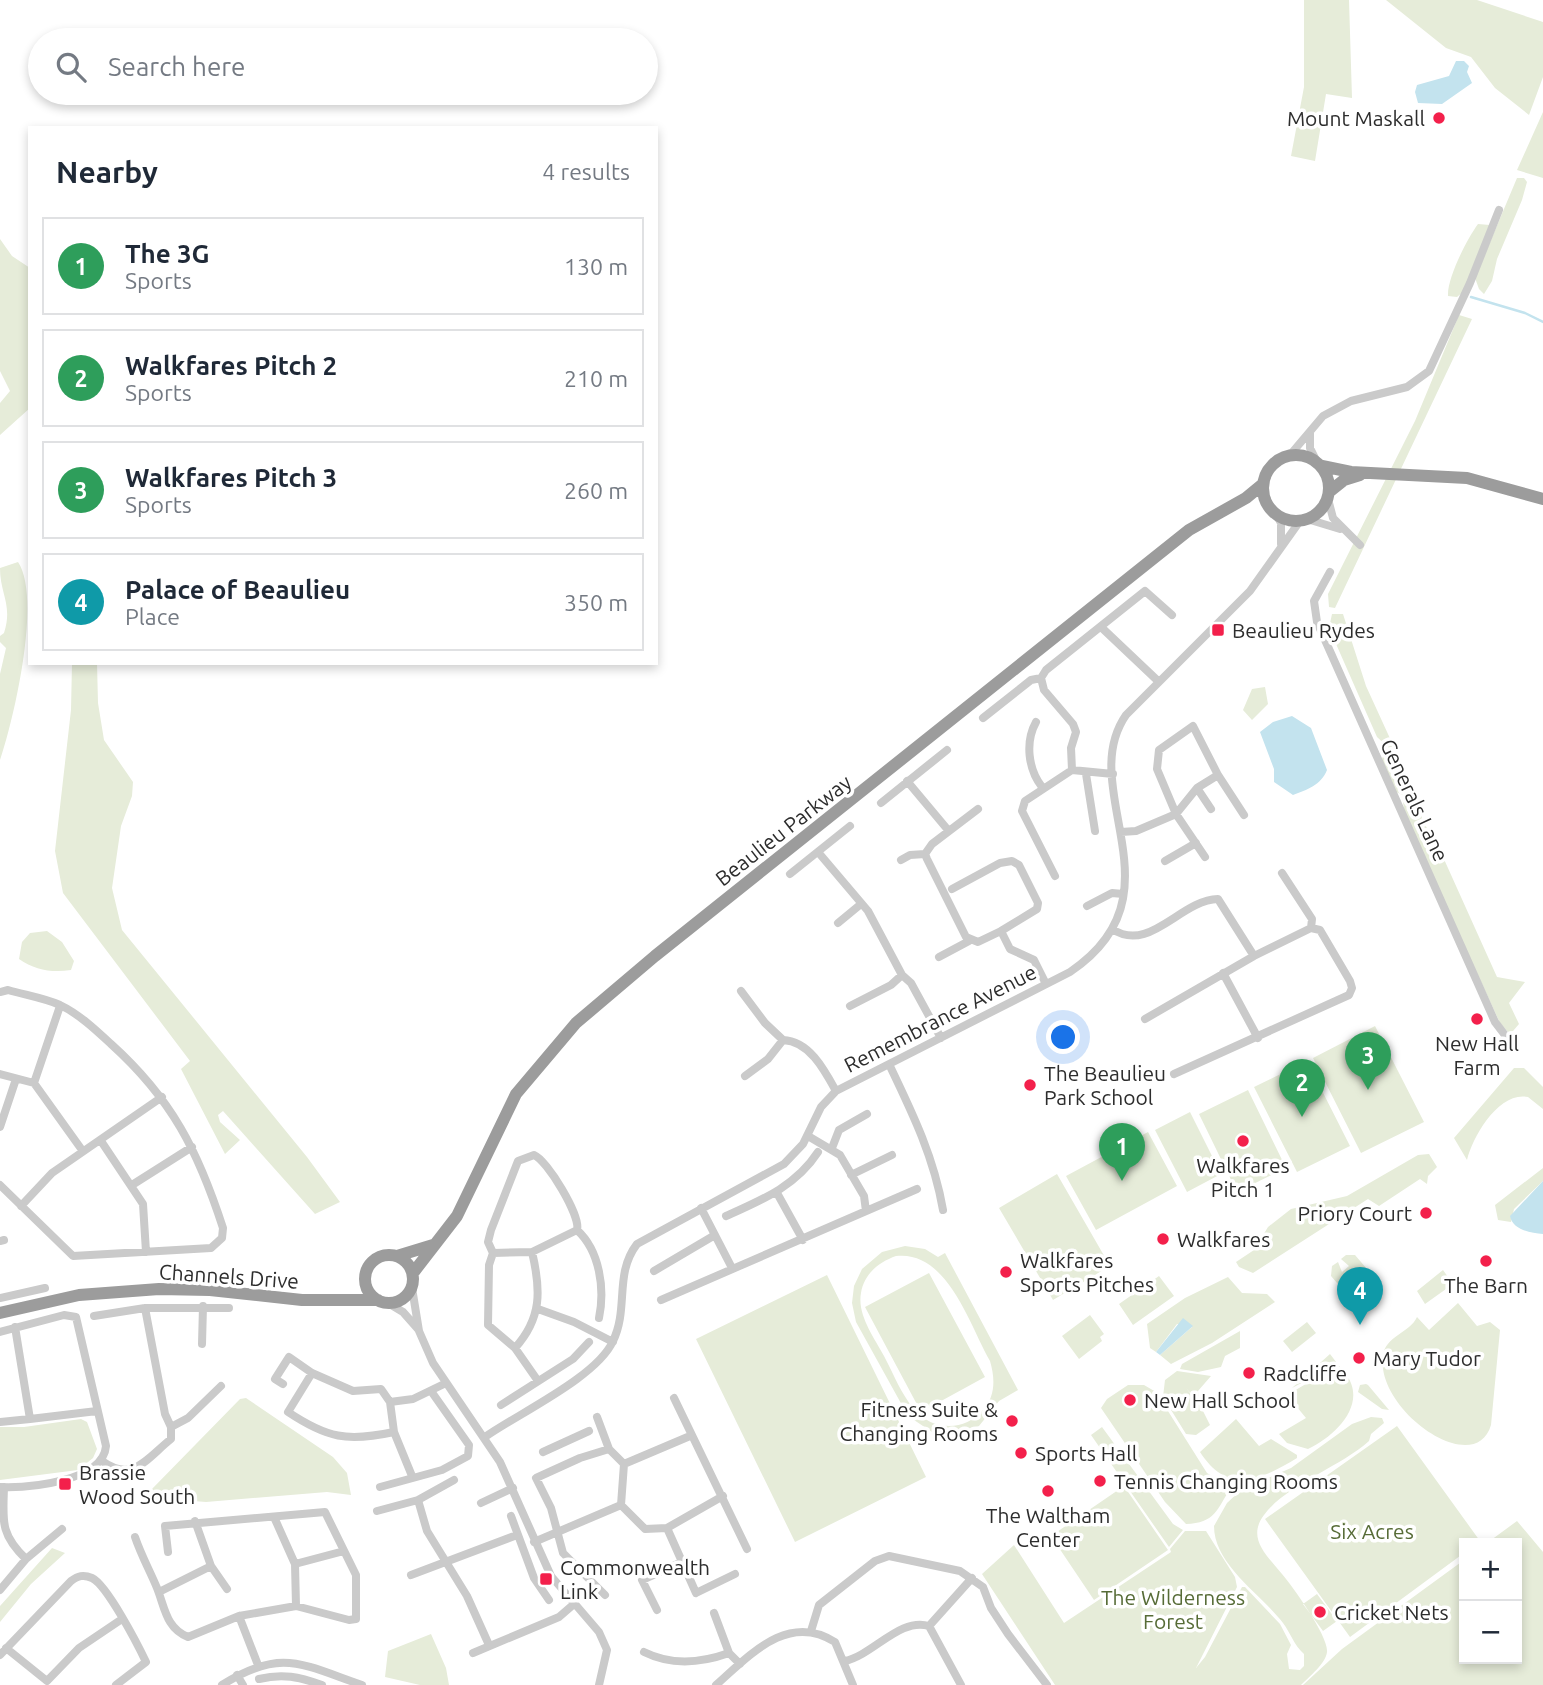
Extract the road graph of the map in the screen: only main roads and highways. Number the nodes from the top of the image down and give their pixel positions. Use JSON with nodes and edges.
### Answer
{"nodes":[{"id":1,"x":1320,"y":464,"type":"junction"},
{"id":2,"x":1374,"y":471,"type":"junction"},
{"id":3,"x":1264,"y":484,"type":"junction"},
{"id":4,"x":1328,"y":496,"type":"junction"},
{"id":5,"x":1543,"y":499,"type":"edge"},
{"id":6,"x":1219,"y":512,"type":"junction"},
{"id":7,"x":1274,"y":512,"type":"junction"},
{"id":8,"x":440,"y":1241,"type":"junction"},
{"id":9,"x":397,"y":1256,"type":"junction"},
{"id":10,"x":413,"y":1273,"type":"junction"},
{"id":11,"x":366,"y":1274,"type":"junction"},
{"id":12,"x":332,"y":1299,"type":"junction"},
{"id":13,"x":383,"y":1302,"type":"junction"},
{"id":14,"x":0,"y":1313,"type":"edge"}],
"edges":[{"from":1,"to":2,"type":"highway"},
{"from":1,"to":3,"type":"highway"},
{"from":1,"to":4,"type":"highway"},
{"from":2,"to":4,"type":"highway"},
{"from":2,"to":5,"type":"highway"},
{"from":3,"to":6,"type":"highway","name":"Beaulieu Parkway"},
{"from":3,"to":7,"type":"highway"},
{"from":4,"to":7,"type":"highway"},
{"from":6,"to":7,"type":"highway","name":"Beaulieu Parkway"},
{"from":6,"to":8,"type":"highway","name":"Beaulieu Parkway"},
{"from":8,"to":9,"type":"highway"},
{"from":8,"to":10,"type":"highway","name":"Beaulieu Parkway"},
{"from":9,"to":10,"type":"highway"},
{"from":9,"to":11,"type":"highway"},
{"from":10,"to":13,"type":"highway"},
{"from":11,"to":12,"type":"highway"},
{"from":11,"to":13,"type":"highway"},
{"from":12,"to":13,"type":"highway","name":"Channels Drive"},
{"from":12,"to":14,"type":"highway","name":"Channels Drive"}]}
